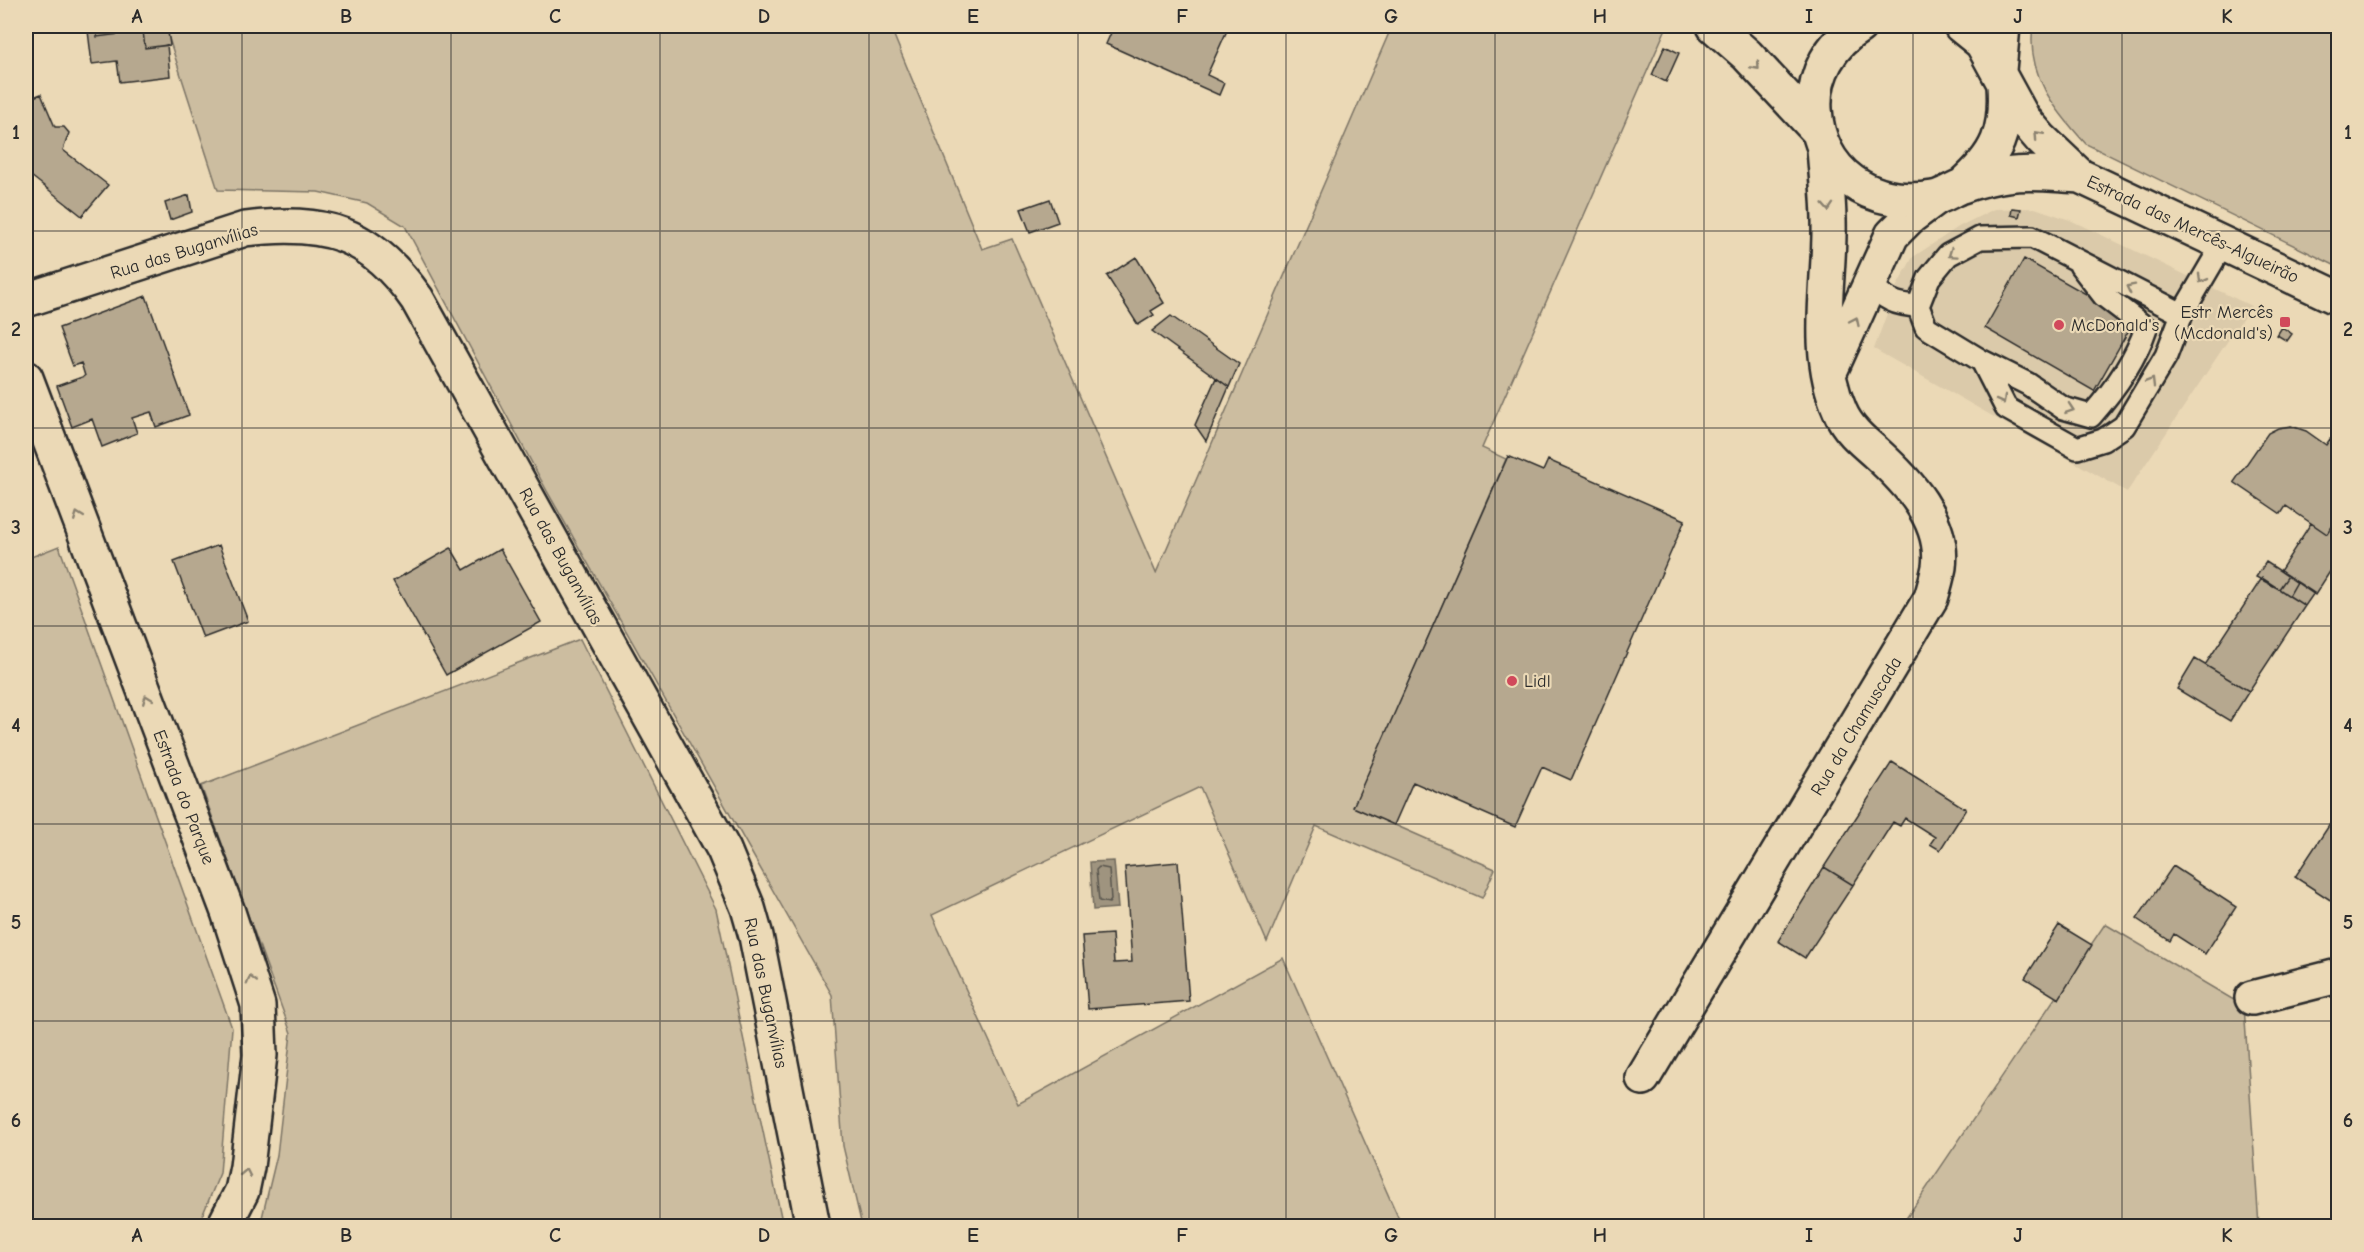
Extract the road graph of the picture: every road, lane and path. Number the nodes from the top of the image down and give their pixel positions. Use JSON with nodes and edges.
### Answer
{"nodes":[{"id":1,"x":1714,"y":26,"type":"edge"},
{"id":2,"x":1860,"y":26,"type":"edge"},
{"id":3,"x":1961,"y":26,"type":"edge"},
{"id":4,"x":2003,"y":26,"type":"edge"},
{"id":5,"x":2001,"y":77,"type":"junction"},
{"id":6,"x":1820,"y":139,"type":"junction"},
{"id":7,"x":2080,"y":176,"type":"junction"},
{"id":8,"x":1949,"y":192,"type":"junction"},
{"id":9,"x":2223,"y":244,"type":"junction"},
{"id":10,"x":2075,"y":259,"type":"junction"},
{"id":11,"x":1870,"y":282,"type":"junction"},
{"id":12,"x":2338,"y":298,"type":"edge"},
{"id":13,"x":26,"y":300,"type":"edge"},
{"id":14,"x":1918,"y":306,"type":"junction"},
{"id":15,"x":2182,"y":314,"type":"junction"},
{"id":16,"x":1982,"y":361,"type":"junction"},
{"id":17,"x":1829,"y":374,"type":"junction"},
{"id":18,"x":26,"y":378,"type":"edge"},
{"id":19,"x":2338,"y":976,"type":"edge"},
{"id":20,"x":2252,"y":998,"type":"dead end"},
{"id":21,"x":1643,"y":1078,"type":"dead end"},
{"id":22,"x":224,"y":1227,"type":"edge"},
{"id":23,"x":813,"y":1227,"type":"edge"}],
"edges":[{"from":1,"to":6,"type":"street","name":"Estrada das Mercês-Algueirão","one_way":true},
{"from":2,"to":6,"type":"street"},
{"from":3,"to":5,"type":"street","name":"Estrada das Mercês-Algueirão"},
{"from":4,"to":5,"type":"street"},
{"from":7,"to":5,"type":"street","name":"Estrada das Mercês-Algueirão","one_way":true},
{"from":5,"to":8,"type":"street","name":"Estrada das Mercês-Algueirão"},
{"from":6,"to":8,"type":"street","name":"Estrada das Mercês-Algueirão"},
{"from":6,"to":17,"type":"street","name":"Rua da Chamuscada","one_way":true},
{"from":7,"to":8,"type":"street","name":"Estrada das Mercês-Algueirão"},
{"from":7,"to":9,"type":"street","name":"Estrada das Mercês-Algueirão"},
{"from":8,"to":11,"type":"street"},
{"from":9,"to":12,"type":"street","name":"Estrada das Mercês-Algueirão"},
{"from":9,"to":15,"type":"lane","one_way":true},
{"from":10,"to":14,"type":"lane","one_way":true},
{"from":15,"to":10,"type":"lane","one_way":true},
{"from":16,"to":10,"type":"lane","one_way":true},
{"from":11,"to":14,"type":"lane"},
{"from":17,"to":11,"type":"street","one_way":true},
{"from":13,"to":23,"type":"street","name":"Rua das Buganvílias"},
{"from":14,"to":16,"type":"lane"},
{"from":16,"to":15,"type":"lane","one_way":true},
{"from":17,"to":21,"type":"street","name":"Rua da Chamuscada"},
{"from":22,"to":18,"type":"street","name":"Estrada do Parque","one_way":true},
{"from":19,"to":20,"type":"street"}]}
